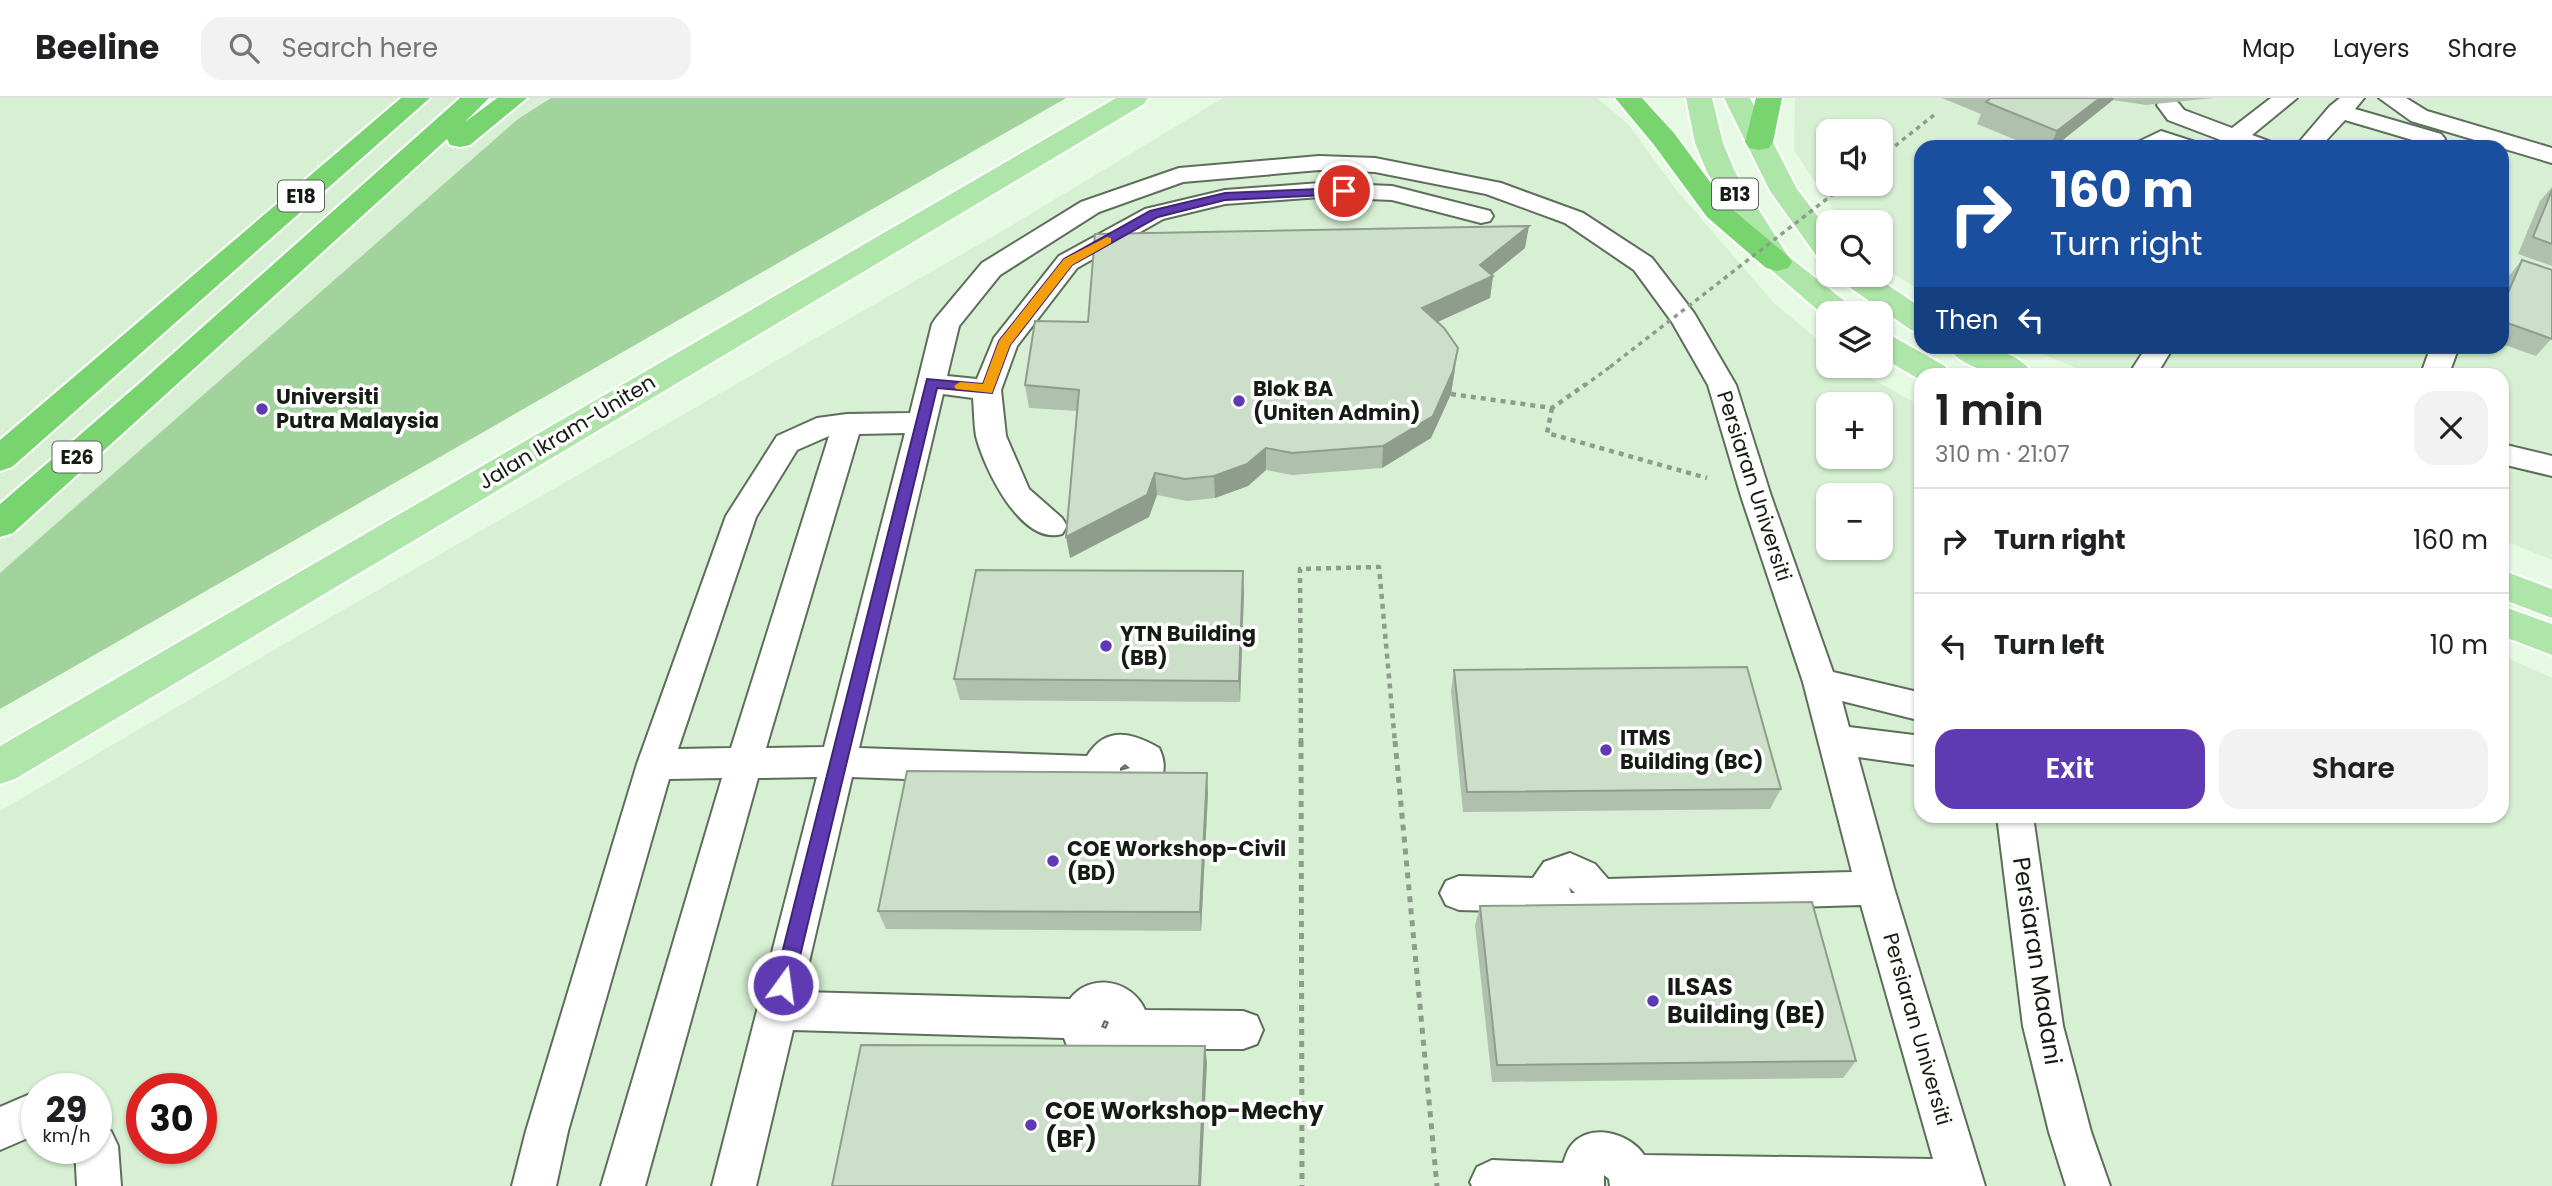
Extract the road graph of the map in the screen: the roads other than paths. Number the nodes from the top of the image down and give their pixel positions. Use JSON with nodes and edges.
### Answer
{"nodes":[{"id":1,"x":418,"y":98,"type":"edge"},
{"id":2,"x":476,"y":98,"type":"edge"},
{"id":3,"x":514,"y":98,"type":"edge"},
{"id":4,"x":1135,"y":98,"type":"edge"},
{"id":5,"x":1628,"y":98,"type":"edge"},
{"id":6,"x":1684,"y":98,"type":"edge"},
{"id":7,"x":1769,"y":98,"type":"edge"},
{"id":8,"x":2286,"y":98,"type":"edge"},
{"id":9,"x":2389,"y":98,"type":"edge"},
{"id":10,"x":2346,"y":104,"type":"edge"},
{"id":11,"x":2168,"y":105,"type":"dead end"},
{"id":12,"x":1701,"y":109,"type":"edge"},
{"id":13,"x":1749,"y":114,"type":"edge"},
{"id":14,"x":2234,"y":137,"type":"junction"},
{"id":15,"x":2243,"y":140,"type":"edge"},
{"id":16,"x":2313,"y":140,"type":"edge"},
{"id":17,"x":2441,"y":140,"type":"edge"},
{"id":18,"x":2498,"y":140,"type":"edge"},
{"id":19,"x":2509,"y":143,"type":"edge"},
{"id":20,"x":2552,"y":156,"type":"edge"},
{"id":21,"x":2509,"y":162,"type":"edge"},
{"id":22,"x":2552,"y":175,"type":"edge"},
{"id":23,"x":1319,"y":176,"type":"junction"},
{"id":24,"x":1480,"y":216,"type":"dead end"},
{"id":25,"x":1816,"y":234,"type":"edge"},
{"id":26,"x":1777,"y":262,"type":"junction"},
{"id":27,"x":276,"y":279,"type":"junction"},
{"id":28,"x":1870,"y":287,"type":"edge"},
{"id":29,"x":1825,"y":301,"type":"edge"},
{"id":30,"x":1914,"y":317,"type":"edge"},
{"id":31,"x":1893,"y":350,"type":"edge"},
{"id":32,"x":1978,"y":354,"type":"edge"},
{"id":33,"x":1924,"y":368,"type":"edge"},
{"id":34,"x":2005,"y":368,"type":"edge"},
{"id":35,"x":89,"y":380,"type":"joint"},
{"id":36,"x":932,"y":383,"type":"junction"},
{"id":37,"x":153,"y":390,"type":"joint"},
{"id":38,"x":988,"y":390,"type":"junction"},
{"id":39,"x":922,"y":423,"type":"junction"},
{"id":40,"x":847,"y":424,"type":"junction"},
{"id":41,"x":2509,"y":456,"type":"edge"},
{"id":42,"x":0,"y":459,"type":"edge"},
{"id":43,"x":2552,"y":466,"type":"edge"},
{"id":44,"x":0,"y":524,"type":"edge"},
{"id":45,"x":1051,"y":526,"type":"dead end"},
{"id":46,"x":2509,"y":587,"type":"edge"},
{"id":47,"x":2552,"y":604,"type":"edge"},
{"id":48,"x":2509,"y":623,"type":"edge"},
{"id":49,"x":2552,"y":640,"type":"edge"},
{"id":50,"x":1820,"y":682,"type":"junction"},
{"id":51,"x":1914,"y":704,"type":"edge"},
{"id":52,"x":1835,"y":739,"type":"junction"},
{"id":53,"x":1914,"y":750,"type":"edge"},
{"id":54,"x":839,"y":762,"type":"junction"},
{"id":55,"x":744,"y":763,"type":"junction"},
{"id":56,"x":655,"y":764,"type":"junction"},
{"id":57,"x":0,"y":766,"type":"edge"},
{"id":58,"x":1100,"y":771,"type":"edge"},
{"id":59,"x":2016,"y":823,"type":"edge"},
{"id":60,"x":1875,"y":888,"type":"junction"},
{"id":61,"x":1459,"y":893,"type":"dead end"},
{"id":62,"x":777,"y":1010,"type":"junction"},
{"id":63,"x":1243,"y":1030,"type":"dead end"},
{"id":64,"x":21,"y":1119,"type":"edge"},
{"id":65,"x":0,"y":1129,"type":"edge"},
{"id":66,"x":97,"y":1164,"type":"edge"},
{"id":67,"x":1632,"y":1181,"type":"edge"},
{"id":68,"x":1493,"y":1182,"type":"dead end"},
{"id":69,"x":1962,"y":1184,"type":"edge"},
{"id":70,"x":99,"y":1186,"type":"edge"},
{"id":71,"x":534,"y":1186,"type":"edge"},
{"id":72,"x":623,"y":1186,"type":"edge"},
{"id":73,"x":734,"y":1186,"type":"edge"},
{"id":74,"x":1582,"y":1186,"type":"edge"},
{"id":75,"x":2088,"y":1186,"type":"edge"}],
"edges":[{"from":1,"to":35,"type":"highway","number":"E18"},
{"from":2,"to":27,"type":"highway","number":"E18"},
{"from":3,"to":27,"type":"highway"},
{"from":4,"to":57,"type":"main road","name":"Jalan Ikram-Uniten"},
{"from":5,"to":26,"type":"highway"},
{"from":6,"to":12,"type":"main road"},
{"from":7,"to":13,"type":"highway"},
{"from":8,"to":14,"type":"street"},
{"from":9,"to":10,"type":"street"},
{"from":9,"to":18,"type":"street"},
{"from":10,"to":16,"type":"street"},
{"from":10,"to":17,"type":"street"},
{"from":11,"to":14,"type":"street"},
{"from":12,"to":26,"type":"main road","number":"B13"},
{"from":13,"to":25,"type":"main road","number":"B13"},
{"from":14,"to":15,"type":"street"},
{"from":19,"to":20,"type":"street"},
{"from":21,"to":22,"type":"street"},
{"from":23,"to":24,"type":"street"},
{"from":23,"to":36,"type":"street","name":"Persiaran Universiti"},
{"from":23,"to":38,"type":"street"},
{"from":23,"to":50,"type":"street","name":"Persiaran Universiti"},
{"from":26,"to":29,"type":"main road","number":"B13"},
{"from":27,"to":37,"type":"highway","number":"E18"},
{"from":28,"to":30,"type":"main road"},
{"from":31,"to":33,"type":"main road"},
{"from":32,"to":34,"type":"main road"},
{"from":35,"to":42,"type":"highway","number":"E26"},
{"from":36,"to":38,"type":"street"},
{"from":36,"to":39,"type":"street","name":"Persiaran Universiti"},
{"from":37,"to":44,"type":"highway","number":"E26"},
{"from":38,"to":45,"type":"street"},
{"from":39,"to":40,"type":"street"},
{"from":39,"to":54,"type":"street","name":"Persiaran Universiti"},
{"from":40,"to":55,"type":"street"},
{"from":40,"to":56,"type":"street"},
{"from":41,"to":43,"type":"street"},
{"from":46,"to":47,"type":"main road"},
{"from":48,"to":49,"type":"main road"},
{"from":50,"to":51,"type":"street"},
{"from":50,"to":52,"type":"street","name":"Persiaran Universiti"},
{"from":52,"to":53,"type":"street"},
{"from":52,"to":60,"type":"street","name":"Persiaran Universiti"},
{"from":54,"to":55,"type":"street"},
{"from":54,"to":58,"type":"street"},
{"from":54,"to":62,"type":"street","name":"Persiaran Universiti"},
{"from":55,"to":56,"type":"street"},
{"from":55,"to":72,"type":"street"},
{"from":56,"to":71,"type":"street"},
{"from":59,"to":75,"type":"street","name":"Persiaran Madani"},
{"from":60,"to":61,"type":"street"},
{"from":60,"to":69,"type":"street","name":"Persiaran Universiti"},
{"from":62,"to":63,"type":"street"},
{"from":62,"to":73,"type":"street","name":"Persiaran Universiti"},
{"from":64,"to":65,"type":"street"},
{"from":66,"to":70,"type":"street"},
{"from":67,"to":69,"type":"street"},
{"from":67,"to":74,"type":"street"},
{"from":68,"to":74,"type":"street"}]}
